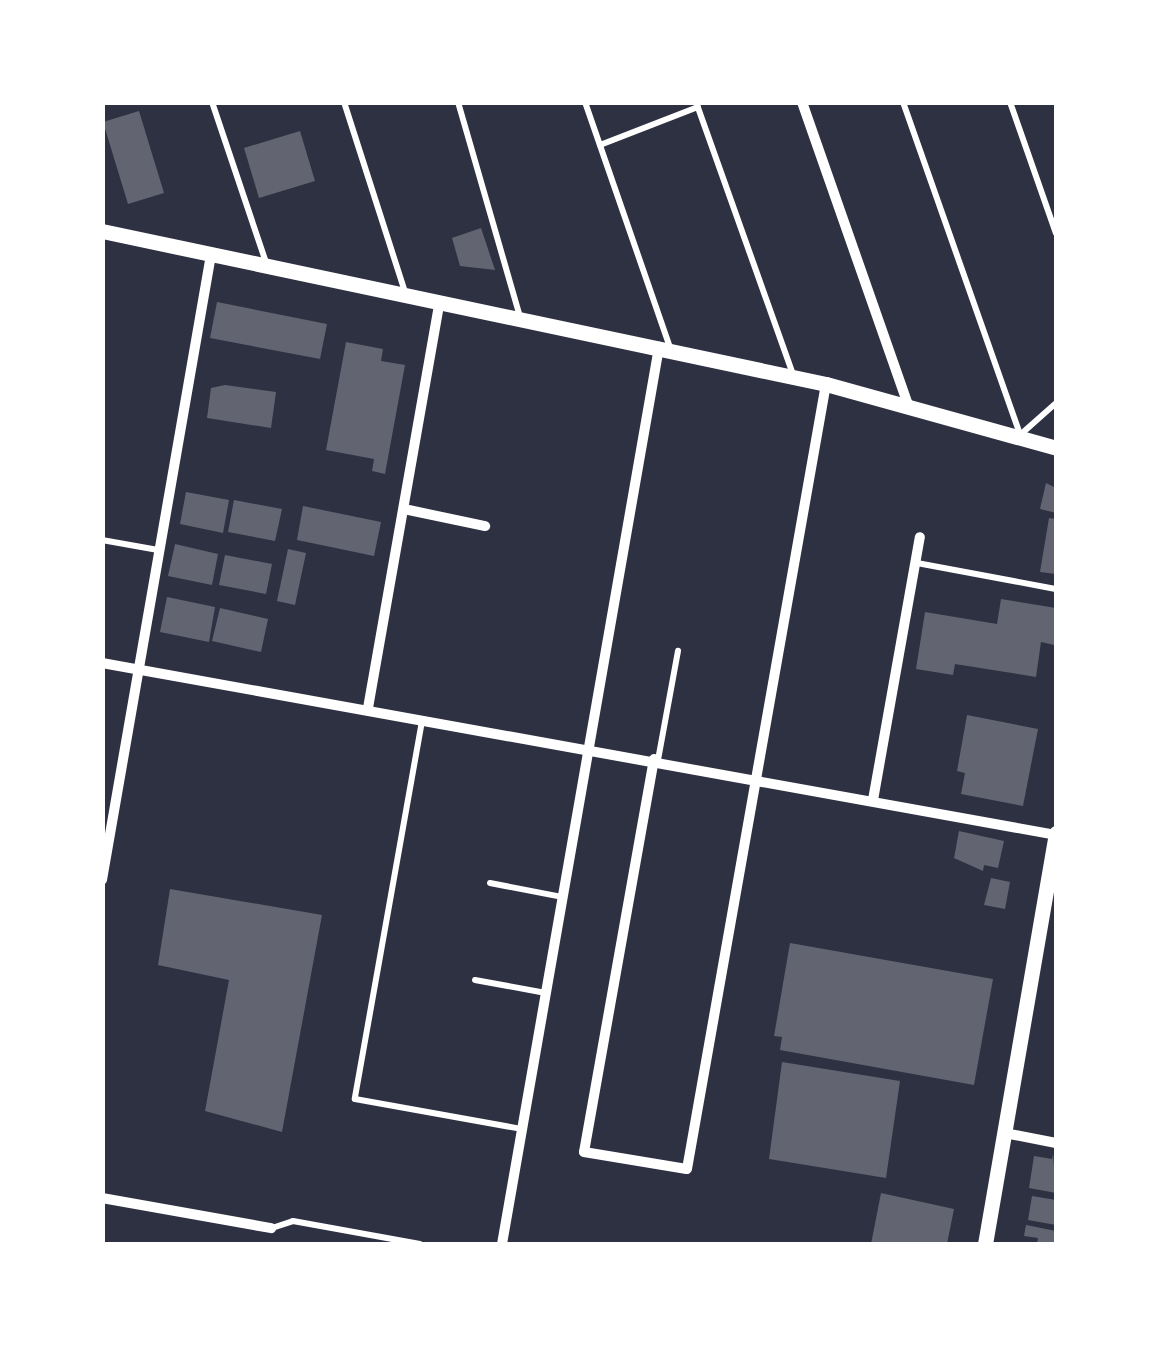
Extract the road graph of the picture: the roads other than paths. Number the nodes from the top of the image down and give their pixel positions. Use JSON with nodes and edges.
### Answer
{"nodes":[{"id":1,"x":212,"y":102,"type":"edge"},
{"id":2,"x":344,"y":102,"type":"edge"},
{"id":3,"x":458,"y":102,"type":"edge"},
{"id":4,"x":585,"y":102,"type":"edge"},
{"id":5,"x":802,"y":102,"type":"edge"},
{"id":6,"x":903,"y":102,"type":"edge"},
{"id":7,"x":1010,"y":102,"type":"edge"},
{"id":8,"x":697,"y":105,"type":"edge"},
{"id":9,"x":600,"y":144,"type":"junction"},
{"id":10,"x":102,"y":231,"type":"edge"},
{"id":11,"x":1056,"y":233,"type":"edge"},
{"id":12,"x":211,"y":255,"type":"junction"},
{"id":13,"x":268,"y":268,"type":"junction"},
{"id":14,"x":407,"y":298,"type":"junction"},
{"id":15,"x":439,"y":306,"type":"junction"},
{"id":16,"x":522,"y":322,"type":"junction"},
{"id":17,"x":665,"y":348,"type":"junction"},
{"id":18,"x":794,"y":378,"type":"junction"},
{"id":19,"x":826,"y":384,"type":"junction"},
{"id":20,"x":1056,"y":403,"type":"edge"},
{"id":21,"x":908,"y":405,"type":"junction"},
{"id":22,"x":1020,"y":436,"type":"junction"},
{"id":23,"x":1056,"y":448,"type":"edge"},
{"id":24,"x":404,"y":509,"type":"junction"},
{"id":25,"x":484,"y":526,"type":"dead end"},
{"id":26,"x":920,"y":536,"type":"dead end"},
{"id":27,"x":102,"y":540,"type":"edge"},
{"id":28,"x":158,"y":550,"type":"junction"},
{"id":29,"x":917,"y":564,"type":"junction"},
{"id":30,"x":1056,"y":589,"type":"edge"},
{"id":31,"x":678,"y":651,"type":"dead end"},
{"id":32,"x":102,"y":663,"type":"edge"},
{"id":33,"x":139,"y":669,"type":"junction"},
{"id":34,"x":368,"y":708,"type":"junction"},
{"id":35,"x":422,"y":717,"type":"junction"},
{"id":36,"x":588,"y":747,"type":"junction"},
{"id":37,"x":656,"y":760,"type":"junction"},
{"id":38,"x":756,"y":779,"type":"junction"},
{"id":39,"x":873,"y":800,"type":"junction"},
{"id":40,"x":1056,"y":834,"type":"edge"},
{"id":41,"x":102,"y":880,"type":"edge"},
{"id":42,"x":490,"y":884,"type":"dead end"},
{"id":43,"x":562,"y":897,"type":"junction"},
{"id":44,"x":475,"y":980,"type":"dead end"},
{"id":45,"x":546,"y":993,"type":"junction"},
{"id":46,"x":522,"y":1129,"type":"junction"},
{"id":47,"x":1005,"y":1133,"type":"junction"},
{"id":48,"x":1056,"y":1142,"type":"edge"},
{"id":49,"x":102,"y":1198,"type":"edge"},
{"id":50,"x":271,"y":1228,"type":"joint"},
{"id":51,"x":420,"y":1244,"type":"edge"},
{"id":52,"x":502,"y":1244,"type":"edge"},
{"id":53,"x":985,"y":1244,"type":"edge"}],
"edges":[{"from":1,"to":13,"type":"lane"},
{"from":2,"to":14,"type":"lane"},
{"from":3,"to":16,"type":"lane"},
{"from":4,"to":9,"type":"lane"},
{"from":5,"to":21,"type":"street"},
{"from":6,"to":22,"type":"lane"},
{"from":7,"to":11,"type":"lane"},
{"from":8,"to":9,"type":"lane"},
{"from":8,"to":18,"type":"lane"},
{"from":9,"to":17,"type":"lane"},
{"from":10,"to":12,"type":"street"},
{"from":12,"to":13,"type":"street"},
{"from":12,"to":28,"type":"street"},
{"from":13,"to":14,"type":"street"},
{"from":14,"to":15,"type":"street"},
{"from":15,"to":16,"type":"street"},
{"from":15,"to":24,"type":"street"},
{"from":16,"to":17,"type":"street"},
{"from":17,"to":18,"type":"street"},
{"from":17,"to":36,"type":"street"},
{"from":18,"to":19,"type":"street"},
{"from":19,"to":21,"type":"street"},
{"from":19,"to":38,"type":"street"},
{"from":20,"to":22,"type":"lane"},
{"from":21,"to":22,"type":"street"},
{"from":22,"to":23,"type":"street"},
{"from":24,"to":25,"type":"street"},
{"from":24,"to":34,"type":"street"},
{"from":26,"to":29,"type":"street"},
{"from":27,"to":28,"type":"lane"},
{"from":28,"to":33,"type":"street"},
{"from":29,"to":30,"type":"lane"},
{"from":29,"to":39,"type":"street"},
{"from":31,"to":37,"type":"lane"},
{"from":32,"to":33,"type":"street"},
{"from":33,"to":34,"type":"street"},
{"from":33,"to":41,"type":"street"},
{"from":34,"to":35,"type":"street"},
{"from":35,"to":36,"type":"street"},
{"from":35,"to":46,"type":"lane"},
{"from":36,"to":37,"type":"street"},
{"from":36,"to":43,"type":"street"},
{"from":37,"to":38,"type":"street"},
{"from":37,"to":38,"type":"street"},
{"from":38,"to":39,"type":"street"},
{"from":39,"to":40,"type":"street"},
{"from":40,"to":47,"type":"street"},
{"from":42,"to":43,"type":"lane"},
{"from":43,"to":45,"type":"street"},
{"from":44,"to":45,"type":"lane"},
{"from":45,"to":46,"type":"street"},
{"from":46,"to":52,"type":"street"},
{"from":47,"to":48,"type":"street"},
{"from":47,"to":53,"type":"street"},
{"from":49,"to":50,"type":"street"},
{"from":50,"to":51,"type":"lane"}]}
